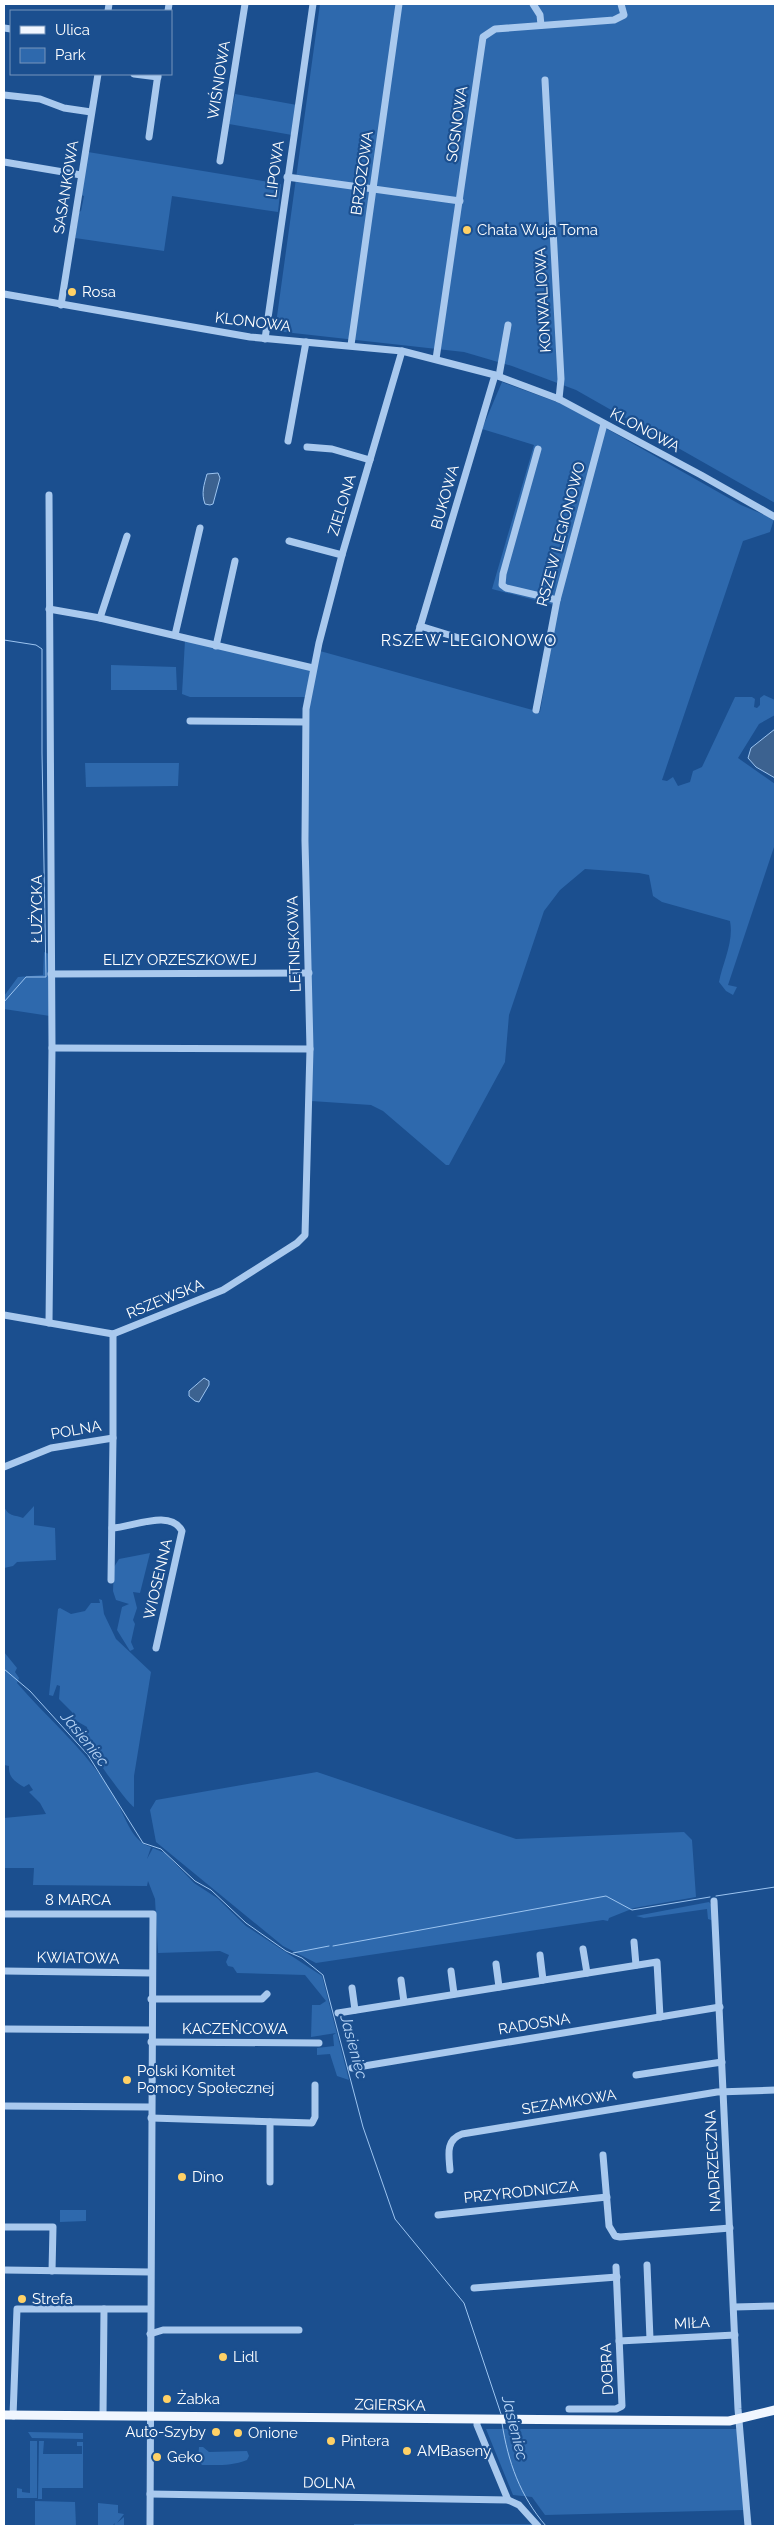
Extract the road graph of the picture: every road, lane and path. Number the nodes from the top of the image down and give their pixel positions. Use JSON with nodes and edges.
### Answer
{"nodes":[{"id":1,"x":246,"y":4,"type":"edge"},
{"id":2,"x":314,"y":4,"type":"edge"},
{"id":3,"x":399,"y":4,"type":"edge"},
{"id":4,"x":533,"y":4,"type":"edge"},
{"id":5,"x":621,"y":4,"type":"edge"},
{"id":6,"x":541,"y":25,"type":"junction"},
{"id":7,"x":98,"y":75,"type":"edge"},
{"id":8,"x":158,"y":76,"type":"edge"},
{"id":9,"x":546,"y":80,"type":"dead end"},
{"id":10,"x":4,"y":95,"type":"edge"},
{"id":11,"x":92,"y":112,"type":"junction"},
{"id":12,"x":149,"y":137,"type":"dead end"},
{"id":13,"x":220,"y":161,"type":"dead end"},
{"id":14,"x":4,"y":162,"type":"edge"},
{"id":15,"x":82,"y":175,"type":"junction"},
{"id":16,"x":288,"y":177,"type":"junction"},
{"id":17,"x":374,"y":188,"type":"junction"},
{"id":18,"x":460,"y":201,"type":"junction"},
{"id":19,"x":4,"y":294,"type":"edge"},
{"id":20,"x":61,"y":305,"type":"junction"},
{"id":21,"x":508,"y":325,"type":"dead end"},
{"id":22,"x":265,"y":339,"type":"junction"},
{"id":23,"x":306,"y":342,"type":"junction"},
{"id":24,"x":352,"y":345,"type":"junction"},
{"id":25,"x":402,"y":351,"type":"junction"},
{"id":26,"x":436,"y":359,"type":"junction"},
{"id":27,"x":497,"y":375,"type":"junction"},
{"id":28,"x":559,"y":399,"type":"junction"},
{"id":29,"x":604,"y":424,"type":"junction"},
{"id":30,"x":288,"y":441,"type":"dead end"},
{"id":31,"x":307,"y":447,"type":"dead end"},
{"id":32,"x":538,"y":449,"type":"dead end"},
{"id":33,"x":370,"y":460,"type":"junction"},
{"id":34,"x":48,"y":495,"type":"dead end"},
{"id":35,"x":775,"y":518,"type":"edge"},
{"id":36,"x":200,"y":528,"type":"dead end"},
{"id":37,"x":127,"y":536,"type":"dead end"},
{"id":38,"x":289,"y":541,"type":"dead end"},
{"id":39,"x":342,"y":555,"type":"junction"},
{"id":40,"x":235,"y":561,"type":"dead end"},
{"id":41,"x":557,"y":600,"type":"junction"},
{"id":42,"x":49,"y":609,"type":"junction"},
{"id":43,"x":100,"y":618,"type":"junction"},
{"id":44,"x":420,"y":626,"type":"junction"},
{"id":45,"x":176,"y":636,"type":"junction"},
{"id":46,"x":459,"y":638,"type":"dead end"},
{"id":47,"x":414,"y":644,"type":"dead end"},
{"id":48,"x":216,"y":646,"type":"junction"},
{"id":49,"x":313,"y":668,"type":"junction"},
{"id":50,"x":536,"y":710,"type":"dead end"},
{"id":51,"x":190,"y":721,"type":"dead end"},
{"id":52,"x":305,"y":722,"type":"junction"},
{"id":53,"x":308,"y":973,"type":"junction"},
{"id":54,"x":52,"y":974,"type":"junction"},
{"id":55,"x":52,"y":1048,"type":"junction"},
{"id":56,"x":310,"y":1049,"type":"junction"},
{"id":57,"x":307,"y":1220,"type":"joint"},
{"id":58,"x":4,"y":1315,"type":"edge"},
{"id":59,"x":49,"y":1323,"type":"junction"},
{"id":60,"x":113,"y":1334,"type":"junction"},
{"id":61,"x":113,"y":1438,"type":"junction"},
{"id":62,"x":4,"y":1467,"type":"edge"},
{"id":63,"x":112,"y":1528,"type":"junction"},
{"id":64,"x":112,"y":1580,"type":"dead end"},
{"id":65,"x":156,"y":1648,"type":"dead end"},
{"id":66,"x":714,"y":1901,"type":"dead end"},
{"id":67,"x":4,"y":1914,"type":"edge"},
{"id":68,"x":634,"y":1942,"type":"dead end"},
{"id":69,"x":583,"y":1949,"type":"dead end"},
{"id":70,"x":540,"y":1955,"type":"dead end"},
{"id":71,"x":496,"y":1964,"type":"dead end"},
{"id":72,"x":636,"y":1965,"type":"junction"},
{"id":73,"x":4,"y":1971,"type":"edge"},
{"id":74,"x":451,"y":1971,"type":"dead end"},
{"id":75,"x":152,"y":1973,"type":"junction"},
{"id":76,"x":586,"y":1973,"type":"junction"},
{"id":77,"x":401,"y":1980,"type":"dead end"},
{"id":78,"x":544,"y":1980,"type":"junction"},
{"id":79,"x":500,"y":1987,"type":"junction"},
{"id":80,"x":352,"y":1988,"type":"dead end"},
{"id":81,"x":266,"y":1994,"type":"dead end"},
{"id":82,"x":454,"y":1994,"type":"junction"},
{"id":83,"x":152,"y":1999,"type":"junction"},
{"id":84,"x":404,"y":2002,"type":"junction"},
{"id":85,"x":720,"y":2007,"type":"junction"},
{"id":86,"x":355,"y":2010,"type":"junction"},
{"id":87,"x":338,"y":2013,"type":"dead end"},
{"id":88,"x":660,"y":2017,"type":"junction"},
{"id":89,"x":4,"y":2029,"type":"edge"},
{"id":90,"x":151,"y":2030,"type":"junction"},
{"id":91,"x":151,"y":2042,"type":"junction"},
{"id":92,"x":319,"y":2043,"type":"dead end"},
{"id":93,"x":722,"y":2062,"type":"junction"},
{"id":94,"x":352,"y":2068,"type":"dead end"},
{"id":95,"x":636,"y":2075,"type":"dead end"},
{"id":96,"x":315,"y":2086,"type":"dead end"},
{"id":97,"x":775,"y":2090,"type":"edge"},
{"id":98,"x":724,"y":2092,"type":"junction"},
{"id":99,"x":4,"y":2106,"type":"edge"},
{"id":100,"x":151,"y":2107,"type":"junction"},
{"id":101,"x":151,"y":2118,"type":"junction"},
{"id":102,"x":270,"y":2122,"type":"junction"},
{"id":103,"x":603,"y":2155,"type":"dead end"},
{"id":104,"x":450,"y":2170,"type":"dead end"},
{"id":105,"x":270,"y":2182,"type":"dead end"},
{"id":106,"x":607,"y":2197,"type":"junction"},
{"id":107,"x":438,"y":2215,"type":"dead end"},
{"id":108,"x":4,"y":2227,"type":"edge"},
{"id":109,"x":730,"y":2228,"type":"junction"},
{"id":110,"x":647,"y":2265,"type":"dead end"},
{"id":111,"x":616,"y":2267,"type":"dead end"},
{"id":112,"x":4,"y":2270,"type":"edge"},
{"id":113,"x":52,"y":2271,"type":"junction"},
{"id":114,"x":150,"y":2272,"type":"junction"},
{"id":115,"x":617,"y":2277,"type":"junction"},
{"id":116,"x":474,"y":2288,"type":"dead end"},
{"id":117,"x":775,"y":2306,"type":"edge"},
{"id":118,"x":734,"y":2307,"type":"junction"},
{"id":119,"x":104,"y":2308,"type":"junction"},
{"id":120,"x":150,"y":2309,"type":"junction"},
{"id":121,"x":299,"y":2330,"type":"dead end"},
{"id":122,"x":150,"y":2334,"type":"junction"},
{"id":123,"x":735,"y":2335,"type":"junction"},
{"id":124,"x":650,"y":2339,"type":"junction"},
{"id":125,"x":619,"y":2341,"type":"junction"},
{"id":126,"x":4,"y":2400,"type":"edge"},
{"id":127,"x":13,"y":2401,"type":"junction"},
{"id":128,"x":569,"y":2409,"type":"dead end"},
{"id":129,"x":775,"y":2410,"type":"edge"},
{"id":130,"x":8,"y":2415,"type":"edge"},
{"id":131,"x":102,"y":2416,"type":"junction"},
{"id":132,"x":150,"y":2416,"type":"junction"},
{"id":133,"x":478,"y":2420,"type":"junction"},
{"id":134,"x":739,"y":2420,"type":"junction"},
{"id":135,"x":150,"y":2494,"type":"junction"},
{"id":136,"x":508,"y":2500,"type":"junction"},
{"id":137,"x":150,"y":2526,"type":"edge"},
{"id":138,"x":538,"y":2526,"type":"edge"},
{"id":139,"x":748,"y":2526,"type":"edge"}],
"edges":[{"from":1,"to":13,"type":"street","name":"WIŚNIOWA"},
{"from":2,"to":16,"type":"street","name":"LIPOWA"},
{"from":3,"to":17,"type":"street","name":"BRZOZOWA"},
{"from":4,"to":6,"type":"street"},
{"from":5,"to":6,"type":"street","name":"SOSNOWA"},
{"from":6,"to":18,"type":"street","name":"SOSNOWA"},
{"from":7,"to":11,"type":"street","name":"SASANKOWA"},
{"from":8,"to":12,"type":"street"},
{"from":9,"to":28,"type":"street","name":"KONWALIOWA"},
{"from":10,"to":11,"type":"street"},
{"from":11,"to":15,"type":"street","name":"SASANKOWA"},
{"from":14,"to":15,"type":"street"},
{"from":15,"to":20,"type":"street","name":"SASANKOWA"},
{"from":16,"to":17,"type":"street"},
{"from":16,"to":22,"type":"street","name":"LIPOWA"},
{"from":17,"to":18,"type":"street"},
{"from":17,"to":24,"type":"street","name":"BRZOZOWA"},
{"from":18,"to":26,"type":"street","name":"SOSNOWA"},
{"from":19,"to":20,"type":"street","name":"KLONOWA"},
{"from":20,"to":22,"type":"street","name":"KLONOWA"},
{"from":21,"to":27,"type":"street"},
{"from":22,"to":23,"type":"street","name":"KLONOWA"},
{"from":23,"to":24,"type":"street","name":"KLONOWA"},
{"from":23,"to":30,"type":"street"},
{"from":24,"to":25,"type":"street","name":"KLONOWA"},
{"from":25,"to":26,"type":"street","name":"KLONOWA"},
{"from":25,"to":33,"type":"street","name":"ZIELONA"},
{"from":26,"to":27,"type":"street","name":"KLONOWA"},
{"from":27,"to":28,"type":"street","name":"KLONOWA"},
{"from":27,"to":44,"type":"street","name":"BUKOWA"},
{"from":28,"to":29,"type":"street","name":"KLONOWA"},
{"from":29,"to":35,"type":"street","name":"KLONOWA"},
{"from":29,"to":41,"type":"street","name":"RSZEW LEGIONOWO"},
{"from":31,"to":33,"type":"street"},
{"from":32,"to":41,"type":"street"},
{"from":33,"to":39,"type":"street","name":"ZIELONA"},
{"from":34,"to":42,"type":"street","name":"ŁUŻYCKA"},
{"from":36,"to":45,"type":"street"},
{"from":37,"to":43,"type":"street"},
{"from":38,"to":39,"type":"street"},
{"from":39,"to":49,"type":"street","name":"ZIELONA"},
{"from":40,"to":48,"type":"street"},
{"from":41,"to":50,"type":"street","name":"RSZEW LEGIONOWO"},
{"from":42,"to":43,"type":"street"},
{"from":42,"to":54,"type":"street","name":"ŁUŻYCKA"},
{"from":43,"to":45,"type":"street"},
{"from":44,"to":46,"type":"street"},
{"from":44,"to":47,"type":"street","name":"BUKOWA"},
{"from":45,"to":48,"type":"street"},
{"from":48,"to":49,"type":"street"},
{"from":49,"to":52,"type":"street","name":"LETNISKOWA"},
{"from":51,"to":52,"type":"street"},
{"from":52,"to":53,"type":"street","name":"LETNISKOWA"},
{"from":53,"to":54,"type":"street","name":"ELIZY ORZESZKOWEJ"},
{"from":53,"to":56,"type":"street","name":"LETNISKOWA"},
{"from":54,"to":55,"type":"street","name":"ŁUŻYCKA"},
{"from":55,"to":56,"type":"street"},
{"from":55,"to":59,"type":"street","name":"ŁUŻYCKA"},
{"from":56,"to":57,"type":"street","name":"LETNISKOWA"},
{"from":57,"to":60,"type":"street","name":"RSZEWSKA"},
{"from":58,"to":59,"type":"street","name":"RSZEWSKA"},
{"from":59,"to":60,"type":"street","name":"RSZEWSKA"},
{"from":60,"to":61,"type":"street","name":"POLNA"},
{"from":61,"to":62,"type":"street","name":"POLNA"},
{"from":61,"to":63,"type":"street"},
{"from":63,"to":64,"type":"street"},
{"from":63,"to":65,"type":"street","name":"WIOSENNA"},
{"from":66,"to":85,"type":"street","name":"NADRZECZNA"},
{"from":67,"to":75,"type":"street","name":"8 MARCA"},
{"from":68,"to":72,"type":"street"},
{"from":69,"to":76,"type":"street"},
{"from":70,"to":78,"type":"street"},
{"from":71,"to":79,"type":"street"},
{"from":72,"to":76,"type":"street"},
{"from":72,"to":88,"type":"street"},
{"from":73,"to":75,"type":"street","name":"KWIATOWA"},
{"from":74,"to":82,"type":"street"},
{"from":75,"to":83,"type":"street"},
{"from":76,"to":78,"type":"street"},
{"from":77,"to":84,"type":"street"},
{"from":78,"to":79,"type":"street"},
{"from":79,"to":82,"type":"street"},
{"from":80,"to":86,"type":"street"},
{"from":81,"to":83,"type":"street"},
{"from":82,"to":84,"type":"street"},
{"from":83,"to":90,"type":"street"},
{"from":84,"to":86,"type":"street"},
{"from":85,"to":88,"type":"street","name":"RADOSNA"},
{"from":85,"to":93,"type":"street","name":"NADRZECZNA"},
{"from":86,"to":87,"type":"street"},
{"from":88,"to":94,"type":"street","name":"RADOSNA"},
{"from":89,"to":90,"type":"street"},
{"from":90,"to":91,"type":"street"},
{"from":91,"to":92,"type":"street","name":"KACZEŃCOWA"},
{"from":91,"to":100,"type":"street"},
{"from":93,"to":95,"type":"street"},
{"from":93,"to":98,"type":"street","name":"NADRZECZNA"},
{"from":96,"to":102,"type":"street"},
{"from":97,"to":98,"type":"street"},
{"from":98,"to":104,"type":"street","name":"SEZAMKOWA"},
{"from":98,"to":109,"type":"street","name":"NADRZECZNA"},
{"from":99,"to":100,"type":"street"},
{"from":100,"to":101,"type":"street"},
{"from":101,"to":102,"type":"street"},
{"from":101,"to":114,"type":"street"},
{"from":102,"to":105,"type":"street"},
{"from":103,"to":106,"type":"street"},
{"from":106,"to":107,"type":"street","name":"PRZYRODNICZA"},
{"from":106,"to":109,"type":"street"},
{"from":108,"to":113,"type":"street"},
{"from":109,"to":118,"type":"street","name":"NADRZECZNA"},
{"from":110,"to":124,"type":"street"},
{"from":111,"to":115,"type":"street","name":"DOBRA"},
{"from":112,"to":113,"type":"street"},
{"from":113,"to":114,"type":"street"},
{"from":114,"to":120,"type":"street"},
{"from":115,"to":116,"type":"street"},
{"from":115,"to":125,"type":"street","name":"DOBRA"},
{"from":117,"to":118,"type":"street"},
{"from":118,"to":123,"type":"street","name":"NADRZECZNA"},
{"from":119,"to":120,"type":"street"},
{"from":119,"to":127,"type":"street"},
{"from":119,"to":131,"type":"street"},
{"from":120,"to":122,"type":"street"},
{"from":121,"to":122,"type":"street"},
{"from":122,"to":132,"type":"street"},
{"from":123,"to":124,"type":"street","name":"MIŁA"},
{"from":123,"to":134,"type":"street","name":"NADRZECZNA"},
{"from":124,"to":125,"type":"street","name":"MIŁA"},
{"from":125,"to":128,"type":"street","name":"DOBRA"},
{"from":126,"to":127,"type":"street"},
{"from":127,"to":130,"type":"street"},
{"from":129,"to":134,"type":"main road","name":"ZGIERSKA"},
{"from":130,"to":131,"type":"main road","name":"ZGIERSKA"},
{"from":131,"to":132,"type":"main road","name":"ZGIERSKA"},
{"from":132,"to":133,"type":"main road","name":"ZGIERSKA"},
{"from":132,"to":135,"type":"street"},
{"from":133,"to":134,"type":"main road","name":"ZGIERSKA"},
{"from":133,"to":136,"type":"street"},
{"from":134,"to":139,"type":"street","name":"NADRZECZNA"},
{"from":135,"to":136,"type":"street","name":"DOLNA"},
{"from":135,"to":137,"type":"street"},
{"from":136,"to":138,"type":"street"}]}
